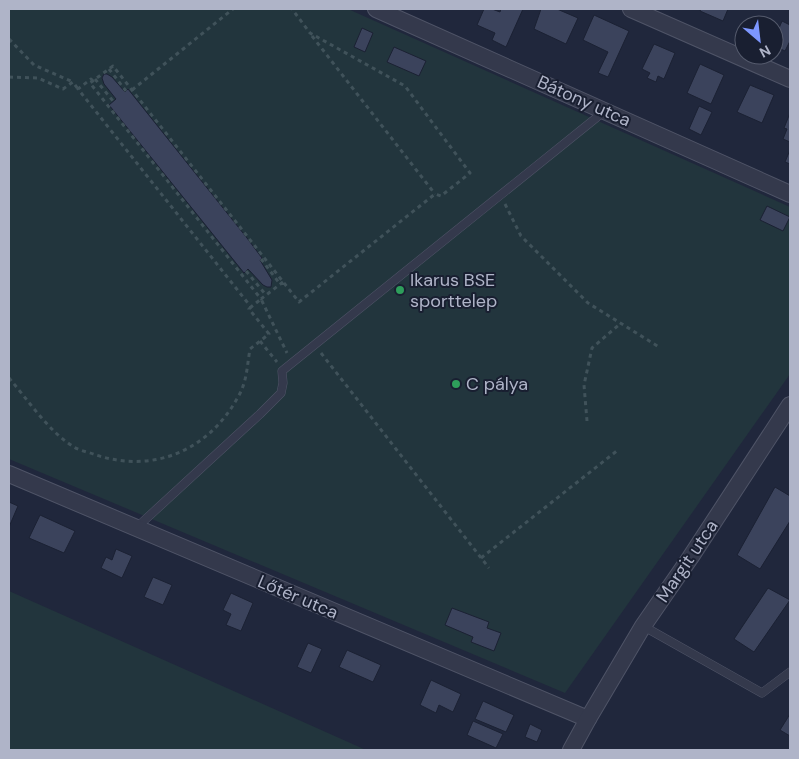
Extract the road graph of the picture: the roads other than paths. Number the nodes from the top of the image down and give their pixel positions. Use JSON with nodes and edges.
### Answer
{"nodes":[{"id":1,"x":376,"y":9,"type":"edge"},
{"id":2,"x":631,"y":9,"type":"edge"},
{"id":3,"x":790,"y":79,"type":"edge"},
{"id":4,"x":604,"y":110,"type":"junction"},
{"id":5,"x":790,"y":194,"type":"edge"},
{"id":6,"x":790,"y":405,"type":"edge"},
{"id":7,"x":9,"y":474,"type":"edge"},
{"id":8,"x":135,"y":528,"type":"junction"},
{"id":9,"x":643,"y":626,"type":"junction"},
{"id":10,"x":790,"y":672,"type":"edge"},
{"id":11,"x":588,"y":719,"type":"junction"},
{"id":12,"x":571,"y":750,"type":"edge"}],
"edges":[{"from":1,"to":4,"type":"street","name":"Bátony utca"},
{"from":2,"to":3,"type":"street"},
{"from":4,"to":5,"type":"street","name":"Bátony utca"},
{"from":4,"to":8,"type":"lane"},
{"from":6,"to":9,"type":"street","name":"Margit utca"},
{"from":7,"to":8,"type":"street","name":"Lőtér utca"},
{"from":8,"to":11,"type":"street","name":"Lőtér utca"},
{"from":9,"to":10,"type":"lane"},
{"from":9,"to":11,"type":"street","name":"Margit utca"},
{"from":11,"to":12,"type":"street","name":"Margit utca"}]}
